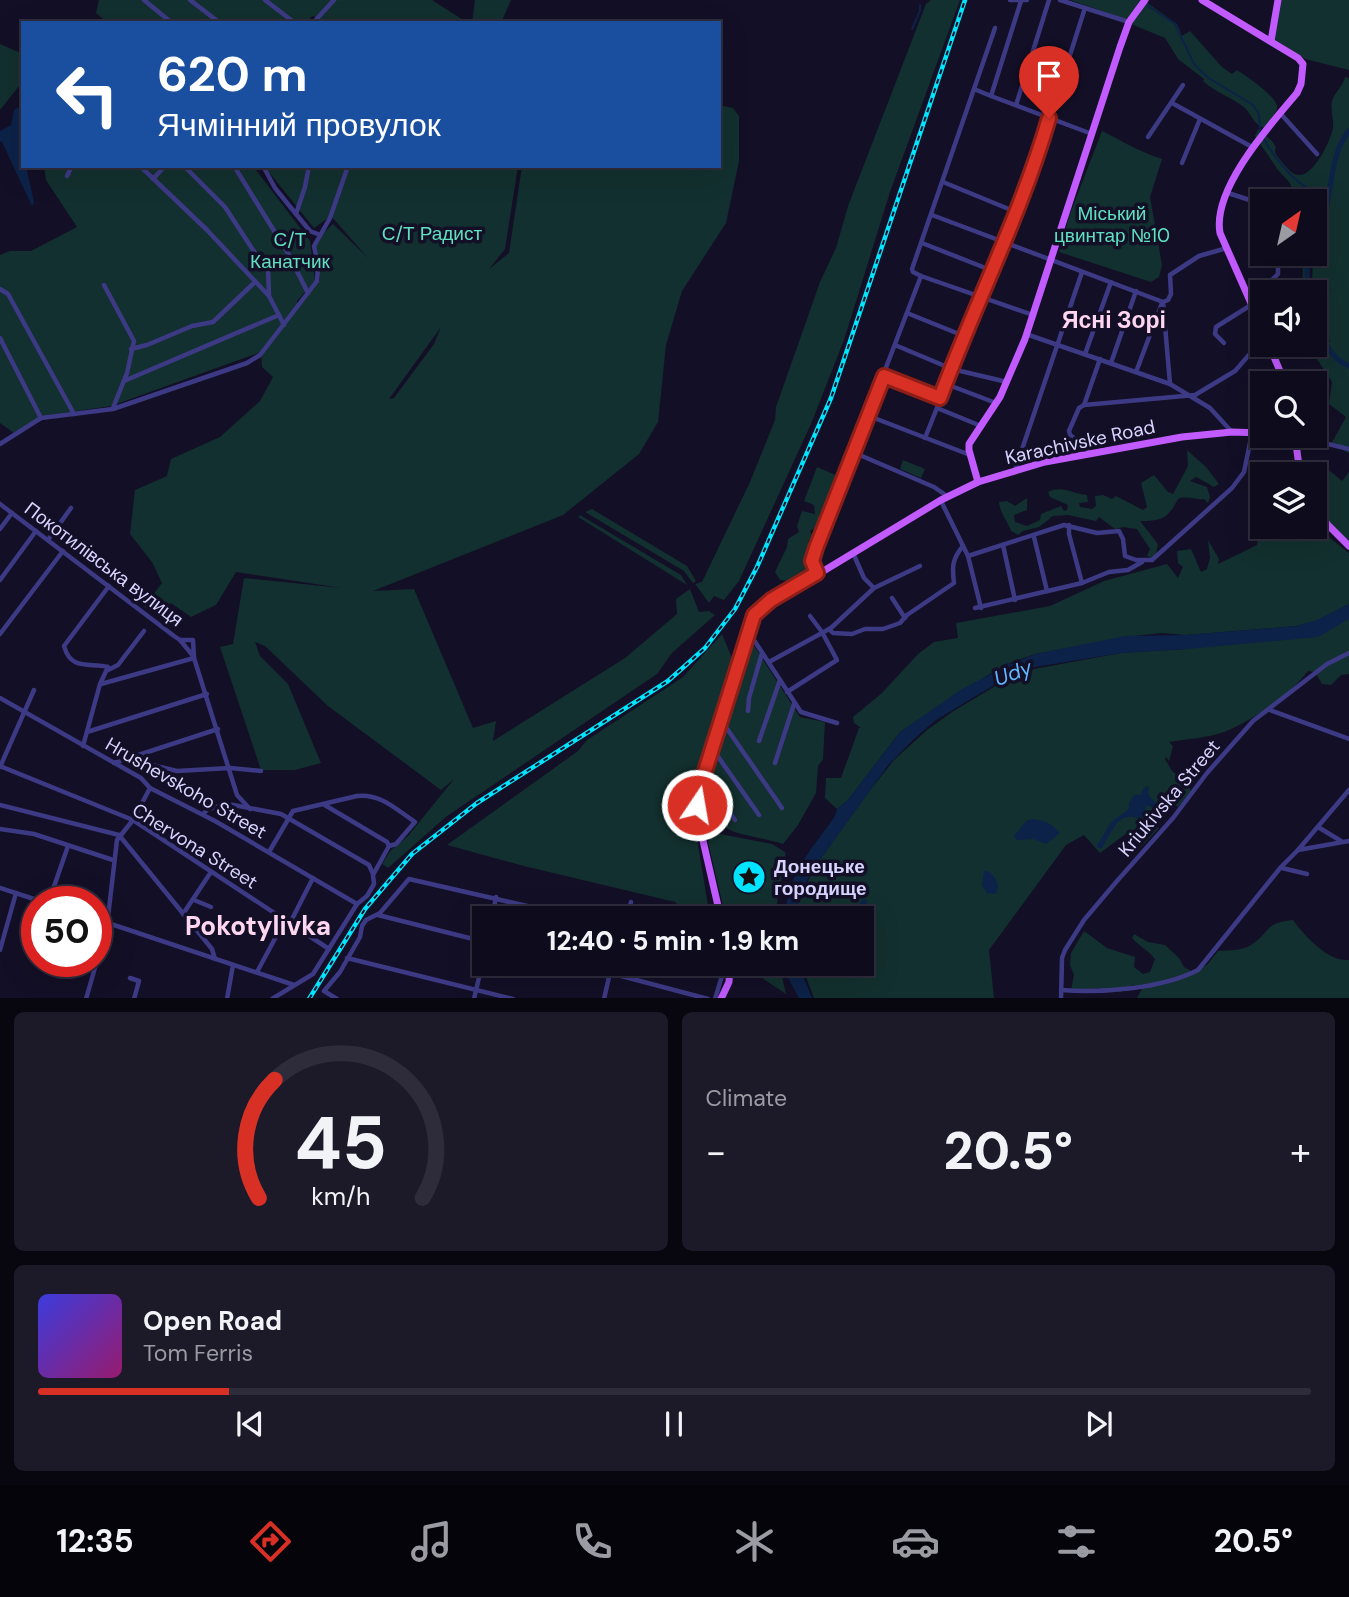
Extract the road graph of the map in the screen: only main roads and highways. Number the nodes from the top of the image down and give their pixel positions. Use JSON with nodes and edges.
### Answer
{"nodes":[{"id":1,"x":1145,"y":0,"type":"edge"},
{"id":2,"x":1202,"y":0,"type":"edge"},
{"id":3,"x":1278,"y":0,"type":"edge"},
{"id":4,"x":1271,"y":41,"type":"junction"},
{"id":5,"x":1250,"y":301,"type":"edge"},
{"id":6,"x":1250,"y":432,"type":"edge"},
{"id":7,"x":978,"y":482,"type":"junction"},
{"id":8,"x":1327,"y":524,"type":"edge"},
{"id":9,"x":1349,"y":546,"type":"edge"},
{"id":10,"x":717,"y":906,"type":"edge"},
{"id":11,"x":730,"y":976,"type":"edge"},
{"id":12,"x":719,"y":998,"type":"edge"}],
"edges":[{"from":1,"to":7,"type":"main road"},
{"from":2,"to":4,"type":"main road"},
{"from":3,"to":4,"type":"main road"},
{"from":4,"to":5,"type":"main road"},
{"from":6,"to":7,"type":"main road","name":"Karachivske Road"},
{"from":7,"to":10,"type":"main road","name":"Karachivske Road"},
{"from":8,"to":9,"type":"main road"},
{"from":11,"to":12,"type":"main road"}]}
